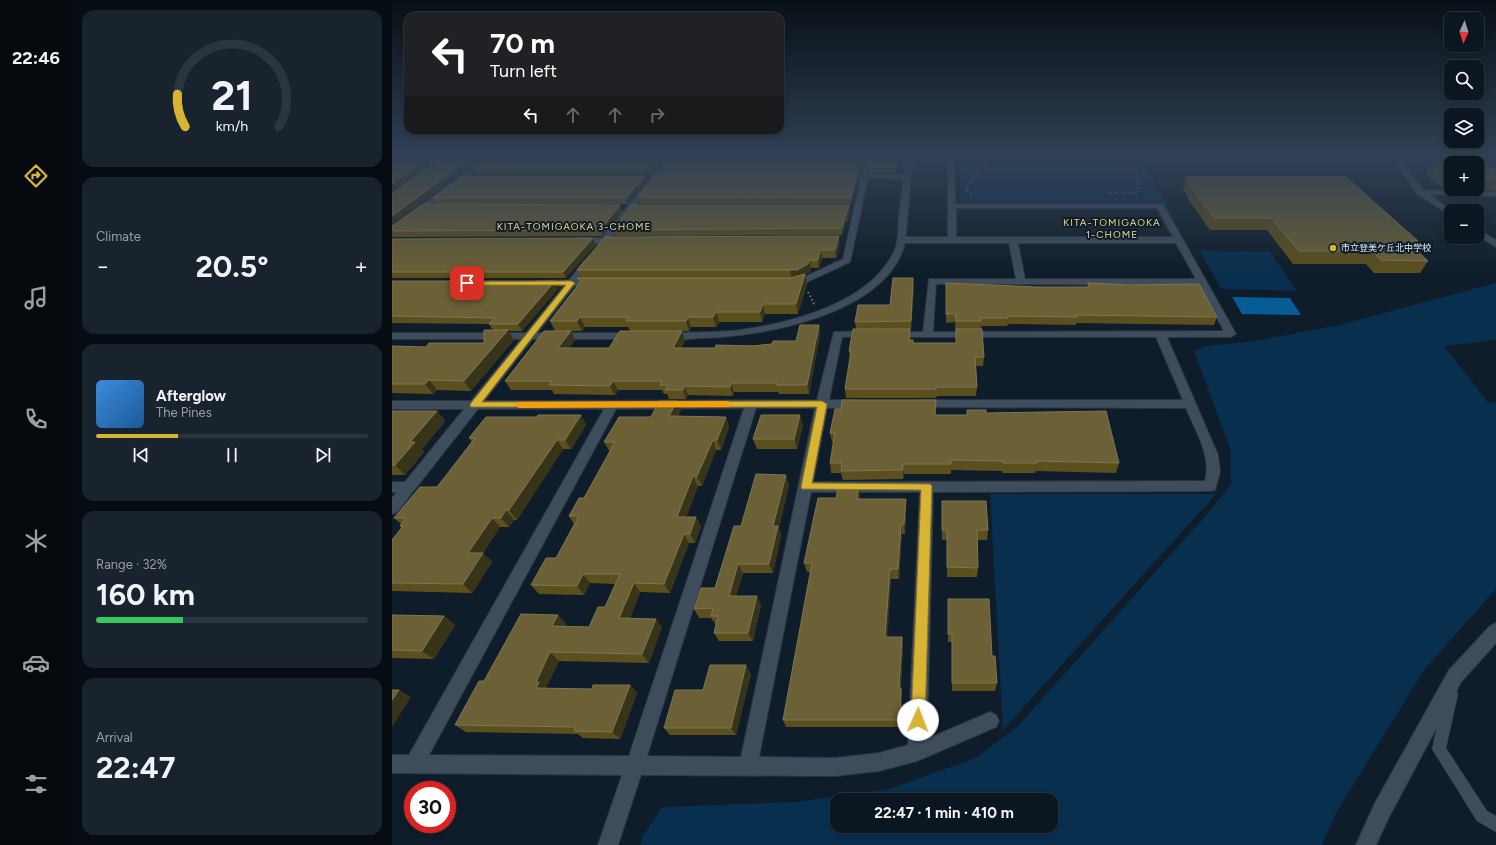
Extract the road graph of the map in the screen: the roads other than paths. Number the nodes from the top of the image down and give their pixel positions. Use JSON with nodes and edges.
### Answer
{"nodes":[{"id":1,"x":441,"y":194,"type":"edge"},
{"id":2,"x":642,"y":194,"type":"edge"},
{"id":3,"x":858,"y":194,"type":"edge"},
{"id":4,"x":905,"y":194,"type":"edge"},
{"id":5,"x":952,"y":194,"type":"edge"},
{"id":6,"x":1423,"y":194,"type":"edge"},
{"id":7,"x":952,"y":206,"type":"junction"},
{"id":8,"x":424,"y":207,"type":"junction"},
{"id":9,"x":440,"y":207,"type":"edge"},
{"id":10,"x":1444,"y":209,"type":"edge"},
{"id":11,"x":392,"y":231,"type":"edge"},
{"id":12,"x":1484,"y":236,"type":"edge"},
{"id":13,"x":629,"y":240,"type":"edge"},
{"id":14,"x":901,"y":240,"type":"junction"},
{"id":15,"x":1178,"y":240,"type":"junction"},
{"id":16,"x":566,"y":241,"type":"edge"},
{"id":17,"x":605,"y":241,"type":"junction"},
{"id":18,"x":952,"y":241,"type":"junction"},
{"id":19,"x":1013,"y":241,"type":"junction"},
{"id":20,"x":1496,"y":244,"type":"edge"},
{"id":21,"x":1020,"y":282,"type":"junction"},
{"id":22,"x":1202,"y":282,"type":"junction"},
{"id":23,"x":532,"y":283,"type":"edge"},
{"id":24,"x":571,"y":283,"type":"junction"},
{"id":25,"x":603,"y":283,"type":"edge"},
{"id":26,"x":784,"y":283,"type":"edge"},
{"id":27,"x":1160,"y":334,"type":"junction"},
{"id":28,"x":928,"y":335,"type":"junction"},
{"id":29,"x":392,"y":336,"type":"edge"},
{"id":30,"x":529,"y":336,"type":"junction"},
{"id":31,"x":645,"y":336,"type":"edge"},
{"id":32,"x":660,"y":336,"type":"edge"},
{"id":33,"x":751,"y":404,"type":"junction"},
{"id":34,"x":822,"y":404,"type":"junction"},
{"id":35,"x":870,"y":404,"type":"edge"},
{"id":36,"x":910,"y":404,"type":"edge"},
{"id":37,"x":1190,"y":404,"type":"junction"},
{"id":38,"x":392,"y":405,"type":"edge"},
{"id":39,"x":474,"y":405,"type":"junction"},
{"id":40,"x":612,"y":405,"type":"junction"},
{"id":41,"x":927,"y":486,"type":"junction"},
{"id":42,"x":392,"y":487,"type":"edge"},
{"id":43,"x":409,"y":487,"type":"junction"},
{"id":44,"x":806,"y":487,"type":"junction"},
{"id":45,"x":392,"y":508,"type":"edge"},
{"id":46,"x":1496,"y":631,"type":"edge"},
{"id":47,"x":1455,"y":676,"type":"junction"},
{"id":48,"x":990,"y":721,"type":"dead end"},
{"id":49,"x":917,"y":752,"type":"junction"},
{"id":50,"x":392,"y":764,"type":"edge"},
{"id":51,"x":414,"y":764,"type":"junction"},
{"id":52,"x":635,"y":765,"type":"junction"},
{"id":53,"x":748,"y":767,"type":"junction"},
{"id":54,"x":1496,"y":825,"type":"edge"},
{"id":55,"x":608,"y":845,"type":"edge"},
{"id":56,"x":1366,"y":845,"type":"edge"}],
"edges":[{"from":1,"to":8,"type":"street"},
{"from":2,"to":17,"type":"street"},
{"from":3,"to":26,"type":"street"},
{"from":4,"to":14,"type":"street"},
{"from":5,"to":7,"type":"street"},
{"from":6,"to":10,"type":"street"},
{"from":7,"to":15,"type":"street"},
{"from":7,"to":18,"type":"street"},
{"from":8,"to":9,"type":"street"},
{"from":8,"to":11,"type":"street"},
{"from":12,"to":20,"type":"street"},
{"from":13,"to":17,"type":"street"},
{"from":14,"to":18,"type":"street"},
{"from":14,"to":32,"type":"street"},
{"from":15,"to":19,"type":"street"},
{"from":15,"to":22,"type":"street"},
{"from":16,"to":17,"type":"street"},
{"from":17,"to":24,"type":"street"},
{"from":18,"to":19,"type":"street"},
{"from":19,"to":21,"type":"street"},
{"from":21,"to":22,"type":"street"},
{"from":21,"to":28,"type":"street"},
{"from":22,"to":27,"type":"street"},
{"from":23,"to":24,"type":"street"},
{"from":24,"to":25,"type":"street"},
{"from":24,"to":30,"type":"street"},
{"from":27,"to":28,"type":"street"},
{"from":27,"to":37,"type":"street"},
{"from":28,"to":34,"type":"street"},
{"from":29,"to":30,"type":"street"},
{"from":30,"to":31,"type":"street"},
{"from":30,"to":39,"type":"street"},
{"from":33,"to":34,"type":"street"},
{"from":33,"to":40,"type":"street"},
{"from":33,"to":52,"type":"street"},
{"from":34,"to":35,"type":"street"},
{"from":34,"to":44,"type":"street"},
{"from":36,"to":37,"type":"street"},
{"from":37,"to":41,"type":"street"},
{"from":38,"to":39,"type":"street"},
{"from":39,"to":40,"type":"street"},
{"from":39,"to":43,"type":"street"},
{"from":40,"to":51,"type":"street"},
{"from":41,"to":44,"type":"street"},
{"from":41,"to":49,"type":"street"},
{"from":42,"to":43,"type":"street"},
{"from":43,"to":45,"type":"street"},
{"from":44,"to":53,"type":"street"},
{"from":46,"to":47,"type":"street"},
{"from":47,"to":54,"type":"lane"},
{"from":47,"to":56,"type":"street"},
{"from":48,"to":49,"type":"street"},
{"from":49,"to":53,"type":"street"},
{"from":50,"to":51,"type":"street"},
{"from":51,"to":52,"type":"street"},
{"from":52,"to":53,"type":"street"},
{"from":52,"to":55,"type":"street"}]}
